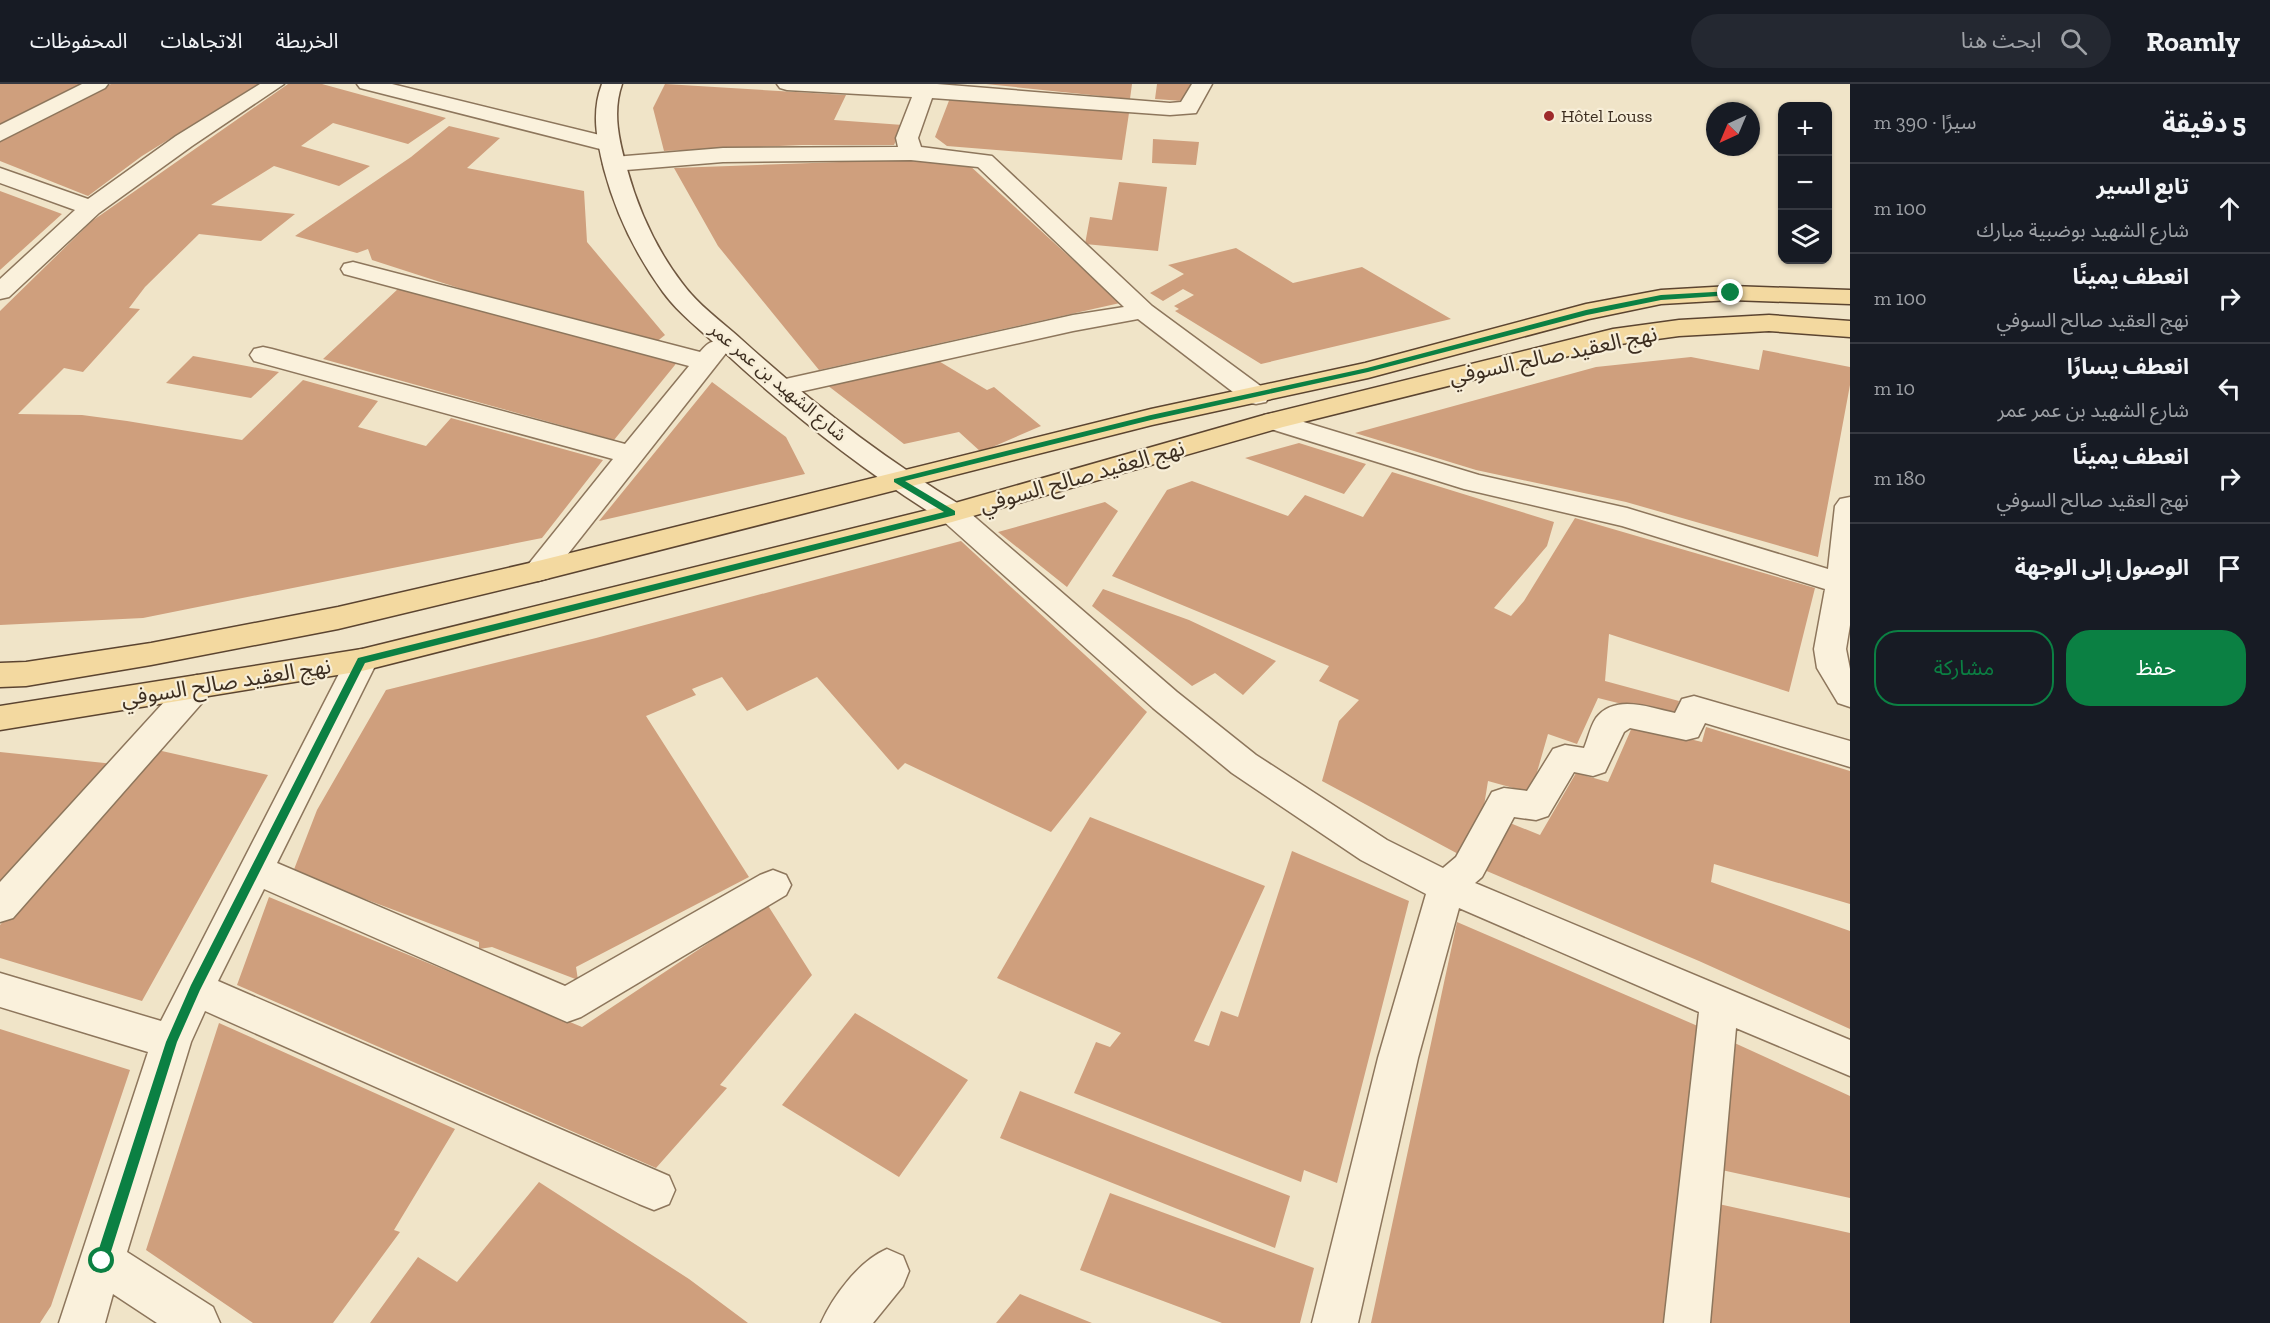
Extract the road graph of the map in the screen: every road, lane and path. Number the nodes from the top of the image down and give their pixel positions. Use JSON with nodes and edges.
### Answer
{"nodes":[{"id":1,"x":98,"y":84,"type":"edge"},
{"id":2,"x":274,"y":84,"type":"edge"},
{"id":3,"x":367,"y":84,"type":"edge"},
{"id":4,"x":438,"y":84,"type":"edge"},
{"id":5,"x":612,"y":84,"type":"edge"},
{"id":6,"x":787,"y":84,"type":"edge"},
{"id":7,"x":1202,"y":84,"type":"edge"},
{"id":8,"x":926,"y":87,"type":"edge"},
{"id":9,"x":421,"y":98,"type":"junction"},
{"id":10,"x":0,"y":134,"type":"edge"},
{"id":11,"x":911,"y":153,"type":"junction"},
{"id":12,"x":611,"y":154,"type":"junction"},
{"id":13,"x":0,"y":176,"type":"edge"},
{"id":14,"x":91,"y":208,"type":"junction"},
{"id":15,"x":353,"y":269,"type":"dead end"},
{"id":16,"x":0,"y":292,"type":"edge"},
{"id":17,"x":1850,"y":297,"type":"edge"},
{"id":18,"x":1143,"y":311,"type":"junction"},
{"id":19,"x":1850,"y":329,"type":"edge"},
{"id":20,"x":725,"y":338,"type":"junction"},
{"id":21,"x":263,"y":356,"type":"dead end"},
{"id":22,"x":706,"y":362,"type":"junction"},
{"id":23,"x":781,"y":388,"type":"junction"},
{"id":24,"x":1256,"y":396,"type":"junction"},
{"id":25,"x":1274,"y":421,"type":"junction"},
{"id":26,"x":631,"y":455,"type":"junction"},
{"id":27,"x":897,"y":480,"type":"junction"},
{"id":28,"x":1850,"y":506,"type":"edge"},
{"id":29,"x":952,"y":513,"type":"junction"},
{"id":30,"x":538,"y":571,"type":"junction"},
{"id":31,"x":1846,"y":584,"type":"edge"},
{"id":32,"x":362,"y":660,"type":"junction"},
{"id":33,"x":0,"y":675,"type":"edge"},
{"id":34,"x":197,"y":687,"type":"junction"},
{"id":35,"x":1850,"y":695,"type":"edge"},
{"id":36,"x":0,"y":718,"type":"edge"},
{"id":37,"x":1850,"y":754,"type":"edge"},
{"id":38,"x":256,"y":870,"type":"junction"},
{"id":39,"x":773,"y":885,"type":"dead end"},
{"id":40,"x":1446,"y":887,"type":"junction"},
{"id":41,"x":0,"y":907,"type":"edge"},
{"id":42,"x":195,"y":989,"type":"junction"},
{"id":43,"x":0,"y":990,"type":"edge"},
{"id":44,"x":1719,"y":1003,"type":"junction"},
{"id":45,"x":171,"y":1042,"type":"junction"},
{"id":46,"x":1850,"y":1059,"type":"edge"},
{"id":47,"x":654,"y":1190,"type":"dead end"},
{"id":48,"x":102,"y":1261,"type":"junction"},
{"id":49,"x":887,"y":1271,"type":"dead end"},
{"id":50,"x":82,"y":1323,"type":"edge"},
{"id":51,"x":197,"y":1323,"type":"edge"},
{"id":52,"x":844,"y":1323,"type":"edge"},
{"id":53,"x":1335,"y":1323,"type":"edge"},
{"id":54,"x":1687,"y":1323,"type":"edge"}],
"edges":[{"from":1,"to":10,"type":"street"},
{"from":2,"to":14,"type":"street"},
{"from":3,"to":9,"type":"street"},
{"from":4,"to":9,"type":"street"},
{"from":5,"to":12,"type":"street","name":"شارع الشهيد بن عمر عمر"},
{"from":6,"to":8,"type":"street"},
{"from":7,"to":8,"type":"street"},
{"from":8,"to":11,"type":"street"},
{"from":9,"to":12,"type":"street"},
{"from":11,"to":12,"type":"street"},
{"from":11,"to":18,"type":"street"},
{"from":12,"to":20,"type":"street","name":"شارع الشهيد بن عمر عمر"},
{"from":13,"to":14,"type":"street"},
{"from":14,"to":16,"type":"street"},
{"from":15,"to":22,"type":"street"},
{"from":17,"to":24,"type":"main road","name":"نهج العقيد صالح السوفي"},
{"from":18,"to":23,"type":"street"},
{"from":18,"to":24,"type":"street"},
{"from":19,"to":25,"type":"main road","name":"نهج العقيد صالح السوفي"},
{"from":20,"to":22,"type":"street"},
{"from":20,"to":23,"type":"street","name":"شارع الشهيد بن عمر عمر"},
{"from":21,"to":26,"type":"street"},
{"from":22,"to":26,"type":"street"},
{"from":23,"to":27,"type":"street","name":"شارع الشهيد بن عمر عمر"},
{"from":24,"to":27,"type":"main road","name":"نهج العقيد صالح السوفي"},
{"from":25,"to":29,"type":"main road","name":"نهج العقيد صالح السوفي"},
{"from":25,"to":31,"type":"street"},
{"from":26,"to":30,"type":"street"},
{"from":27,"to":29,"type":"street","name":"شارع الشهيد بن عمر عمر"},
{"from":27,"to":30,"type":"main road","name":"نهج العقيد صالح السوفي"},
{"from":28,"to":31,"type":"street"},
{"from":29,"to":32,"type":"main road","name":"نهج العقيد صالح السوفي"},
{"from":29,"to":40,"type":"street","name":"شارع الشهيد بن عمر عمر"},
{"from":30,"to":33,"type":"main road","name":"نهج العقيد صالح السوفي"},
{"from":31,"to":35,"type":"street"},
{"from":32,"to":34,"type":"main road","name":"نهج العقيد صالح السوفي"},
{"from":32,"to":38,"type":"street"},
{"from":34,"to":36,"type":"main road","name":"نهج العقيد صالح السوفي"},
{"from":34,"to":41,"type":"street"},
{"from":37,"to":40,"type":"street"},
{"from":38,"to":39,"type":"street"},
{"from":38,"to":42,"type":"street"},
{"from":40,"to":44,"type":"street","name":"شارع الشهيد بن عمر عمر"},
{"from":40,"to":53,"type":"street"},
{"from":42,"to":45,"type":"street"},
{"from":42,"to":47,"type":"street"},
{"from":43,"to":45,"type":"street"},
{"from":44,"to":46,"type":"street","name":"شارع الشهيد بن عمر عمر"},
{"from":44,"to":54,"type":"street"},
{"from":45,"to":48,"type":"street"},
{"from":48,"to":50,"type":"street"},
{"from":48,"to":51,"type":"street"},
{"from":49,"to":52,"type":"street"}]}
